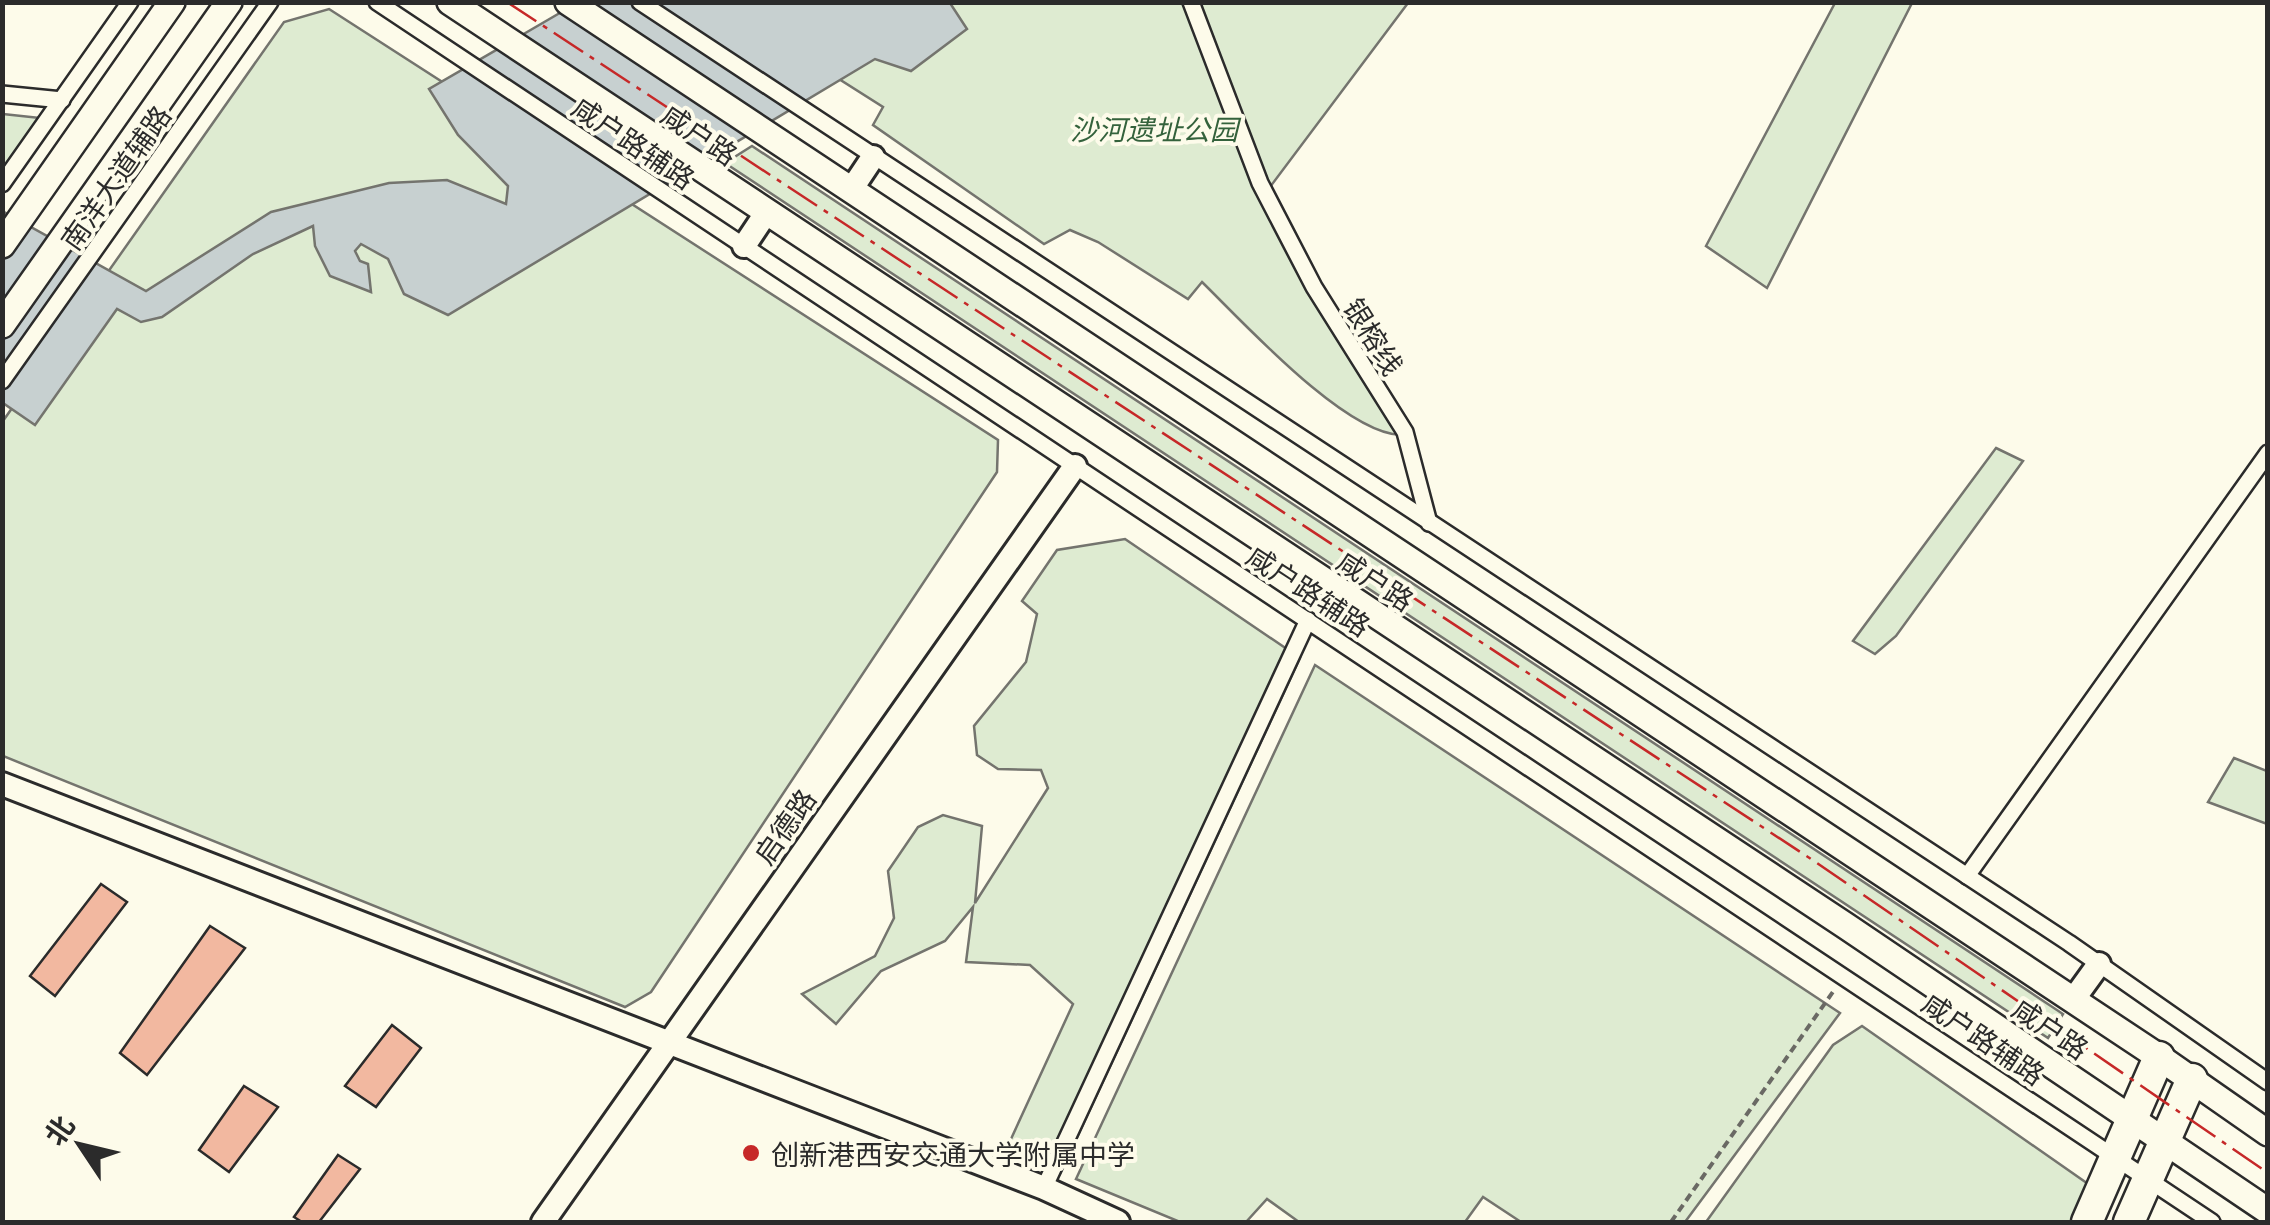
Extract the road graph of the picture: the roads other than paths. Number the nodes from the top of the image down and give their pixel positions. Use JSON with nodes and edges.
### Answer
{"nodes":[{"id":1,"x":130,"y":2,"type":"edge"},
{"id":2,"x":172,"y":2,"type":"edge"},
{"id":3,"x":228,"y":2,"type":"edge"},
{"id":4,"x":270,"y":2,"type":"edge"},
{"id":5,"x":376,"y":2,"type":"edge"},
{"id":6,"x":568,"y":2,"type":"edge"},
{"id":7,"x":640,"y":2,"type":"edge"},
{"id":8,"x":1191,"y":2,"type":"edge"},
{"id":9,"x":453,"y":5,"type":"edge"},
{"id":10,"x":2,"y":94,"type":"edge"},
{"id":11,"x":62,"y":100,"type":"junction"},
{"id":12,"x":873,"y":157,"type":"junction"},
{"id":13,"x":2,"y":184,"type":"edge"},
{"id":14,"x":851,"y":190,"type":"junction"},
{"id":15,"x":766,"y":213,"type":"junction"},
{"id":16,"x":2,"y":245,"type":"edge"},
{"id":17,"x":744,"y":246,"type":"junction"},
{"id":18,"x":2,"y":324,"type":"edge"},
{"id":19,"x":2,"y":381,"type":"edge"},
{"id":20,"x":2268,"y":453,"type":"edge"},
{"id":21,"x":1075,"y":466,"type":"junction"},
{"id":22,"x":1429,"y":522,"type":"junction"},
{"id":23,"x":1308,"y":620,"type":"junction"},
{"id":24,"x":2,"y":784,"type":"edge"},
{"id":25,"x":1966,"y":876,"type":"junction"},
{"id":26,"x":2099,"y":964,"type":"junction"},
{"id":27,"x":2074,"y":1000,"type":"junction"},
{"id":28,"x":669,"y":1042,"type":"junction"},
{"id":29,"x":2159,"y":1056,"type":"junction"},
{"id":30,"x":2192,"y":1079,"type":"junction"},
{"id":31,"x":2268,"y":1082,"type":"edge"},
{"id":32,"x":2132,"y":1118,"type":"junction"},
{"id":33,"x":2268,"y":1133,"type":"edge"},
{"id":34,"x":2165,"y":1141,"type":"junction"},
{"id":35,"x":2116,"y":1155,"type":"junction"},
{"id":36,"x":2149,"y":1178,"type":"junction"},
{"id":37,"x":1044,"y":1188,"type":"junction"},
{"id":38,"x":2268,"y":1211,"type":"edge"},
{"id":39,"x":543,"y":1222,"type":"edge"},
{"id":40,"x":1118,"y":1222,"type":"edge"},
{"id":41,"x":2086,"y":1222,"type":"edge"},
{"id":42,"x":2130,"y":1222,"type":"edge"},
{"id":43,"x":2212,"y":1222,"type":"edge"}],
"edges":[{"from":1,"to":11,"type":"street"},
{"from":2,"to":16,"type":"main road"},
{"from":3,"to":18,"type":"main road"},
{"from":4,"to":19,"type":"street","name":"南洋大道辅路"},
{"from":5,"to":17,"type":"street","name":"咸户路辅路"},
{"from":6,"to":14,"type":"main road","name":"咸户路"},
{"from":7,"to":12,"type":"street"},
{"from":8,"to":22,"type":"street","name":"银榕线"},
{"from":9,"to":15,"type":"main road","name":"咸户路"},
{"from":10,"to":11,"type":"street"},
{"from":11,"to":13,"type":"street"},
{"from":12,"to":14,"type":"street"},
{"from":12,"to":22,"type":"street"},
{"from":14,"to":27,"type":"main road","name":"咸户路"},
{"from":15,"to":17,"type":"street"},
{"from":15,"to":32,"type":"main road","name":"咸户路"},
{"from":17,"to":21,"type":"street","name":"咸户路辅路"},
{"from":20,"to":25,"type":"street"},
{"from":21,"to":23,"type":"street","name":"咸户路辅路"},
{"from":21,"to":28,"type":"street","name":"启德路"},
{"from":22,"to":25,"type":"street"},
{"from":23,"to":35,"type":"street","name":"咸户路辅路"},
{"from":23,"to":37,"type":"street"},
{"from":24,"to":28,"type":"street"},
{"from":25,"to":26,"type":"street"},
{"from":26,"to":27,"type":"street"},
{"from":26,"to":31,"type":"street"},
{"from":27,"to":29,"type":"main road","name":"咸户路"},
{"from":28,"to":37,"type":"street"},
{"from":28,"to":39,"type":"street","name":"启德路"},
{"from":29,"to":30,"type":"main road","name":"咸户路"},
{"from":29,"to":32,"type":"highway"},
{"from":30,"to":33,"type":"main road","name":"咸户路"},
{"from":30,"to":34,"type":"highway"},
{"from":32,"to":34,"type":"main road","name":"咸户路"},
{"from":32,"to":35,"type":"highway"},
{"from":34,"to":36,"type":"highway"},
{"from":34,"to":38,"type":"main road","name":"咸户路"},
{"from":35,"to":36,"type":"street","name":"咸户路辅路"},
{"from":35,"to":41,"type":"highway"},
{"from":36,"to":42,"type":"highway"},
{"from":36,"to":43,"type":"street","name":"咸户路辅路"},
{"from":37,"to":40,"type":"street"}]}
